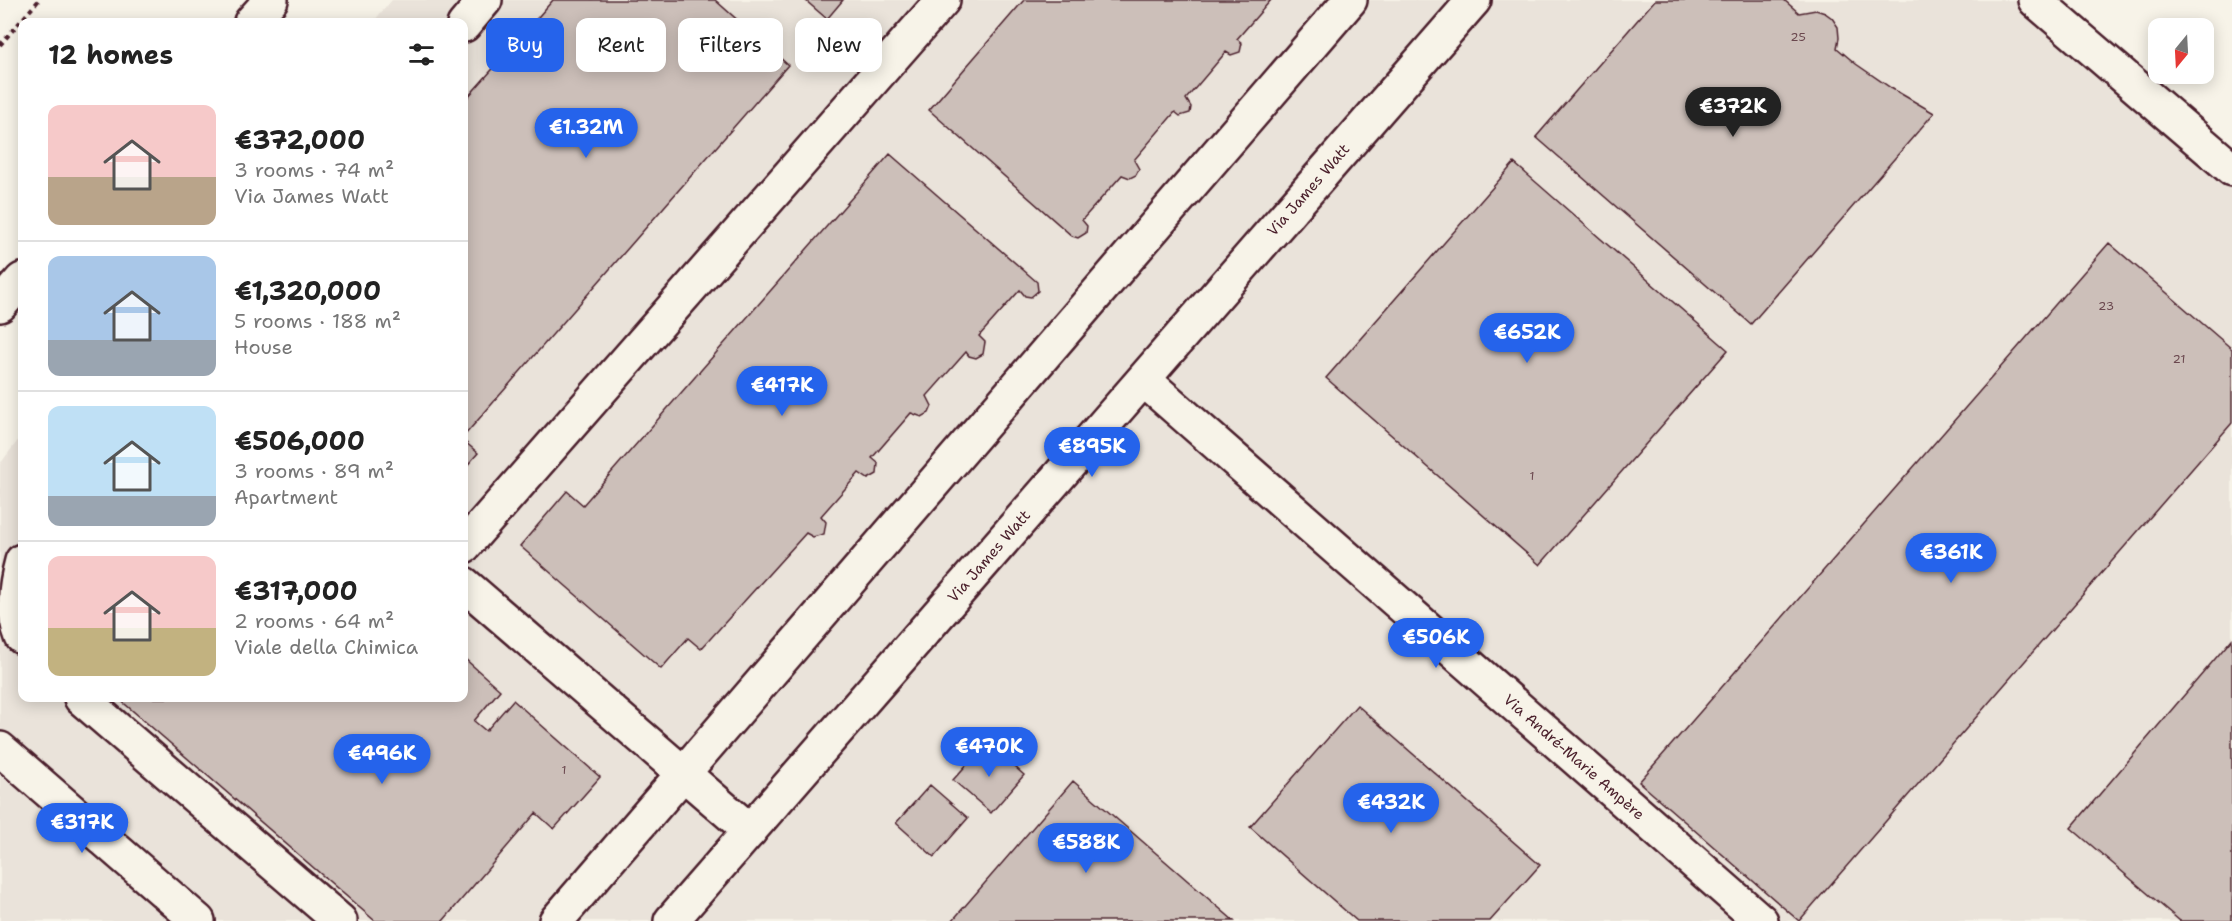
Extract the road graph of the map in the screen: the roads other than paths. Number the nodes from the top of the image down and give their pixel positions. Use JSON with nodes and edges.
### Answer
{"nodes":[{"id":1,"x":271,"y":0,"type":"edge"},
{"id":2,"x":485,"y":0,"type":"edge"},
{"id":3,"x":943,"y":0,"type":"edge"},
{"id":4,"x":1350,"y":0,"type":"edge"},
{"id":5,"x":1474,"y":0,"type":"edge"},
{"id":6,"x":2036,"y":0,"type":"edge"},
{"id":7,"x":255,"y":18,"type":"edge"},
{"id":8,"x":468,"y":20,"type":"edge"},
{"id":9,"x":2232,"y":169,"type":"edge"},
{"id":10,"x":18,"y":285,"type":"edge"},
{"id":11,"x":0,"y":305,"type":"edge"},
{"id":12,"x":1144,"y":380,"type":"junction"},
{"id":13,"x":468,"y":541,"type":"edge"},
{"id":14,"x":18,"y":582,"type":"edge"},
{"id":15,"x":468,"y":587,"type":"edge"},
{"id":16,"x":18,"y":627,"type":"edge"},
{"id":17,"x":86,"y":702,"type":"edge"},
{"id":18,"x":0,"y":749,"type":"edge"},
{"id":19,"x":684,"y":774,"type":"junction"},
{"id":20,"x":750,"y":831,"type":"junction"},
{"id":21,"x":198,"y":921,"type":"edge"},
{"id":22,"x":340,"y":921,"type":"edge"},
{"id":23,"x":556,"y":921,"type":"edge"},
{"id":24,"x":671,"y":921,"type":"edge"},
{"id":25,"x":1761,"y":921,"type":"edge"}],
"edges":[{"from":1,"to":7,"type":"street"},
{"from":2,"to":8,"type":"street"},
{"from":3,"to":13,"type":"street"},
{"from":4,"to":19,"type":"street"},
{"from":5,"to":12,"type":"street","name":"Via James Watt"},
{"from":6,"to":9,"type":"street"},
{"from":10,"to":11,"type":"street"},
{"from":12,"to":20,"type":"street","name":"Via James Watt"},
{"from":12,"to":25,"type":"street","name":"Via André-Marie Ampère"},
{"from":14,"to":16,"type":"street"},
{"from":15,"to":19,"type":"street"},
{"from":17,"to":22,"type":"street"},
{"from":18,"to":21,"type":"street"},
{"from":19,"to":20,"type":"street"},
{"from":19,"to":23,"type":"street"},
{"from":20,"to":24,"type":"street","name":"Via James Watt"}]}
